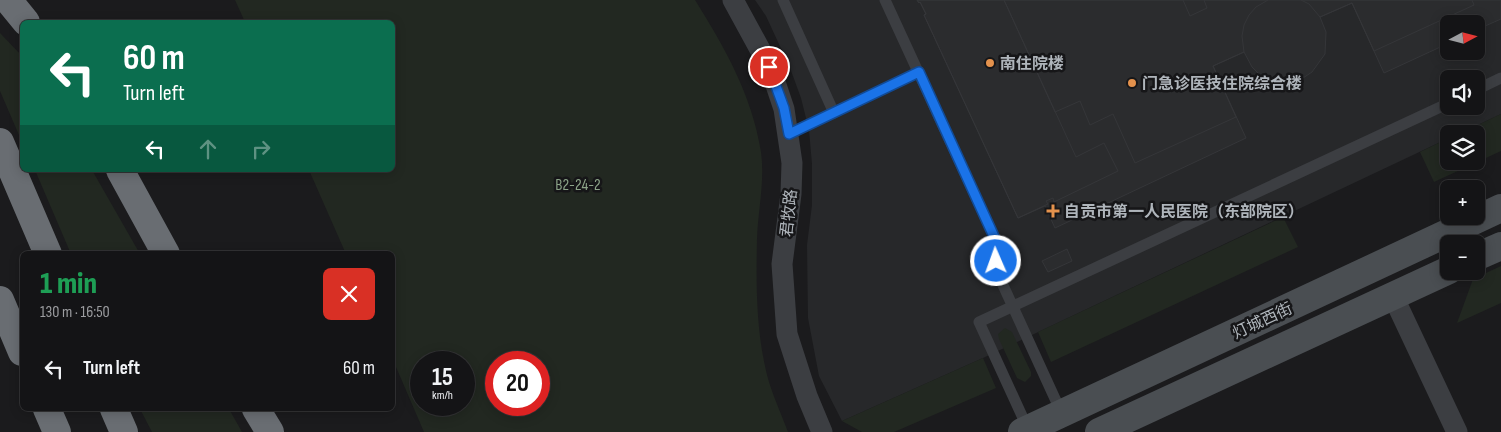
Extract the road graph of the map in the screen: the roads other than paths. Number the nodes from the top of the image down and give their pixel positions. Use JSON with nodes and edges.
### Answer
{"nodes":[{"id":1,"x":8,"y":0,"type":"edge"},
{"id":2,"x":733,"y":0,"type":"edge"},
{"id":3,"x":782,"y":0,"type":"edge"},
{"id":4,"x":886,"y":0,"type":"edge"},
{"id":5,"x":24,"y":20,"type":"edge"},
{"id":6,"x":919,"y":72,"type":"junction"},
{"id":7,"x":1501,"y":78,"type":"edge"},
{"id":8,"x":1485,"y":86,"type":"edge"},
{"id":9,"x":1440,"y":107,"type":"edge"},
{"id":10,"x":834,"y":113,"type":"junction"},
{"id":11,"x":789,"y":134,"type":"junction"},
{"id":12,"x":0,"y":142,"type":"edge"},
{"id":13,"x":121,"y":172,"type":"edge"},
{"id":14,"x":1501,"y":208,"type":"edge"},
{"id":15,"x":1501,"y":246,"type":"edge"},
{"id":16,"x":47,"y":251,"type":"edge"},
{"id":17,"x":164,"y":251,"type":"edge"},
{"id":18,"x":1485,"y":253,"type":"edge"},
{"id":19,"x":1440,"y":274,"type":"edge"},
{"id":20,"x":1393,"y":296,"type":"junction"},
{"id":21,"x":0,"y":300,"type":"edge"},
{"id":22,"x":1013,"y":306,"type":"junction"},
{"id":23,"x":20,"y":347,"type":"edge"},
{"id":24,"x":48,"y":411,"type":"edge"},
{"id":25,"x":115,"y":411,"type":"edge"},
{"id":26,"x":257,"y":411,"type":"edge"},
{"id":27,"x":1062,"y":414,"type":"junction"},
{"id":28,"x":1025,"y":431,"type":"edge"},
{"id":29,"x":58,"y":432,"type":"edge"},
{"id":30,"x":124,"y":432,"type":"edge"},
{"id":31,"x":270,"y":432,"type":"edge"},
{"id":32,"x":822,"y":432,"type":"edge"},
{"id":33,"x":1099,"y":432,"type":"edge"},
{"id":34,"x":1456,"y":432,"type":"edge"}],
"edges":[{"from":1,"to":5,"type":"highway"},
{"from":2,"to":11,"type":"street","name":"君牧路"},
{"from":3,"to":10,"type":"lane"},
{"from":4,"to":6,"type":"lane"},
{"from":6,"to":10,"type":"lane"},
{"from":6,"to":22,"type":"lane"},
{"from":7,"to":8,"type":"lane"},
{"from":9,"to":22,"type":"lane"},
{"from":10,"to":11,"type":"lane"},
{"from":11,"to":32,"type":"street","name":"君牧路"},
{"from":12,"to":16,"type":"highway"},
{"from":13,"to":17,"type":"highway"},
{"from":14,"to":27,"type":"street","name":"灯城西街"},
{"from":15,"to":18,"type":"street"},
{"from":19,"to":20,"type":"street","name":"灯城西街"},
{"from":20,"to":33,"type":"street","name":"灯城西街"},
{"from":20,"to":34,"type":"street"},
{"from":21,"to":23,"type":"highway"},
{"from":22,"to":27,"type":"lane"},
{"from":22,"to":28,"type":"lane"},
{"from":24,"to":29,"type":"highway"},
{"from":25,"to":30,"type":"highway"},
{"from":26,"to":31,"type":"highway"},
{"from":27,"to":28,"type":"street","name":"灯城西街"}]}
